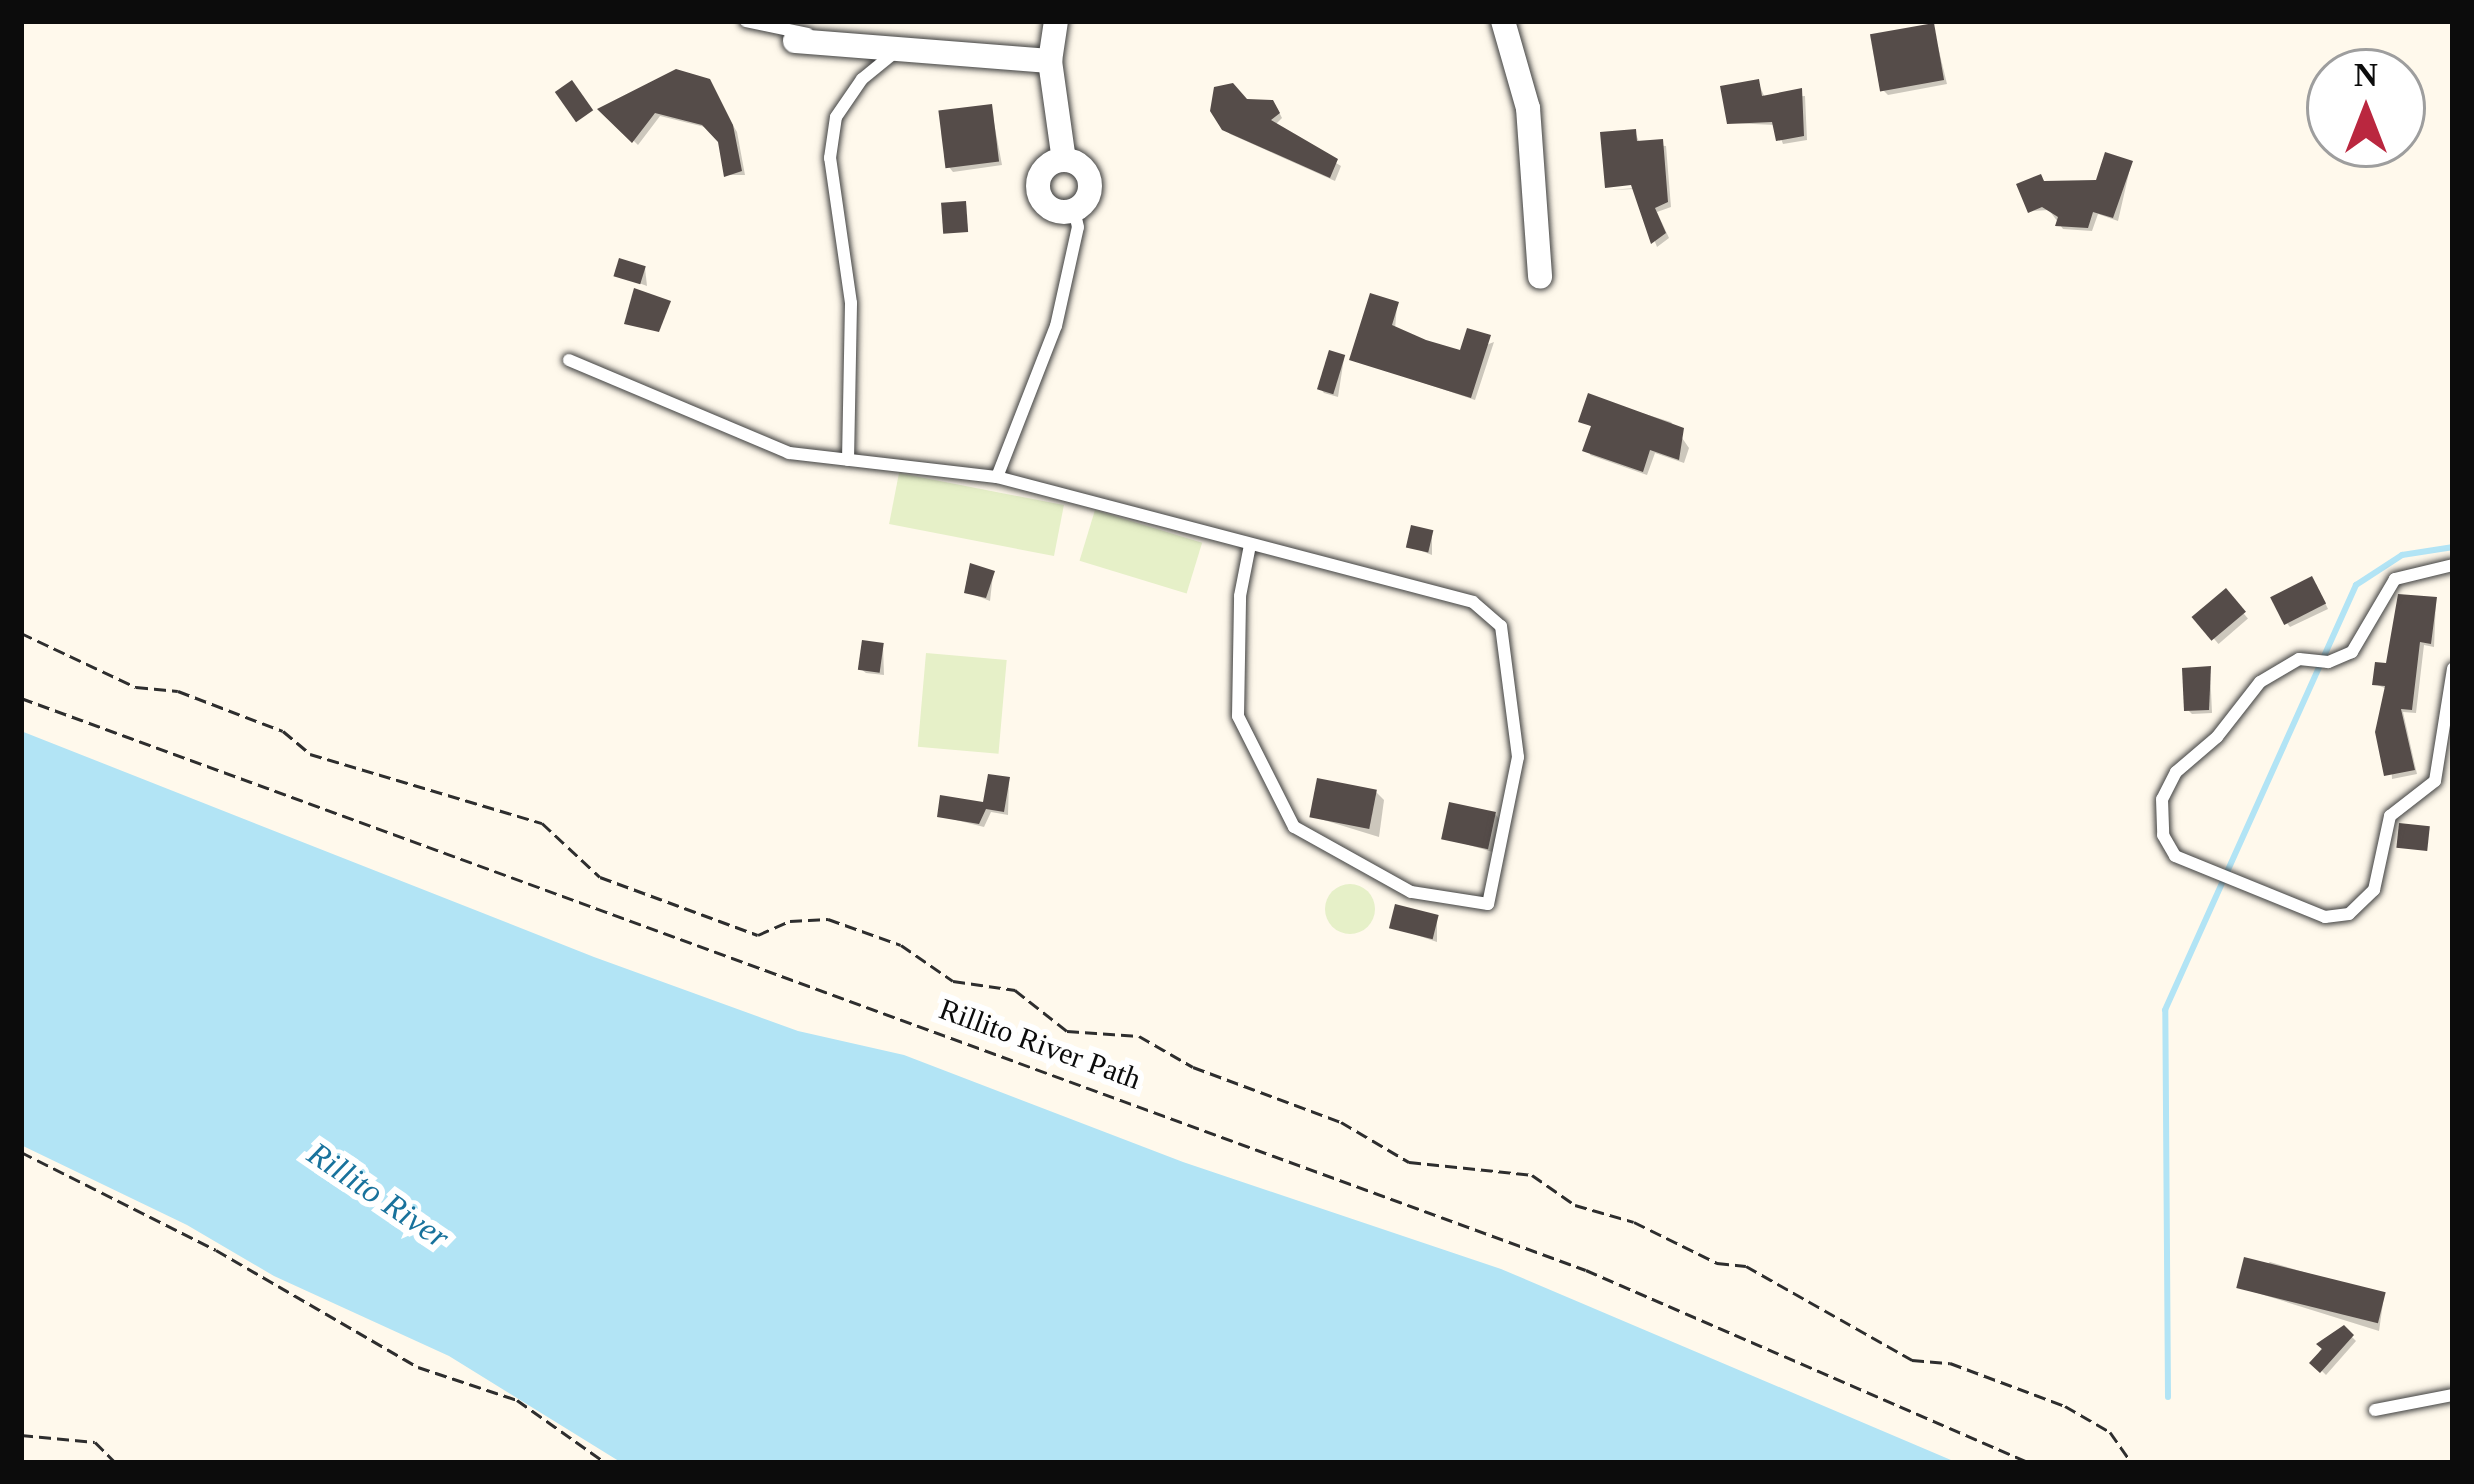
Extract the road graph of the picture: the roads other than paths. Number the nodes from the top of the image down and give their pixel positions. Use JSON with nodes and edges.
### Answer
{"nodes":[{"id":1,"x":746,"y":21,"type":"edge"},
{"id":2,"x":1056,"y":21,"type":"edge"},
{"id":3,"x":1503,"y":21,"type":"edge"},
{"id":4,"x":799,"y":31,"type":"edge"},
{"id":5,"x":826,"y":43,"type":"junction"},
{"id":6,"x":900,"y":49,"type":"junction"},
{"id":7,"x":1049,"y":61,"type":"junction"},
{"id":8,"x":1064,"y":160,"type":"junction"},
{"id":9,"x":1074,"y":209,"type":"junction"},
{"id":10,"x":1540,"y":277,"type":"dead end"},
{"id":11,"x":569,"y":360,"type":"dead end"},
{"id":12,"x":848,"y":460,"type":"junction"},
{"id":13,"x":997,"y":478,"type":"junction"},
{"id":14,"x":1250,"y":545,"type":"junction"},
{"id":15,"x":2453,"y":565,"type":"edge"},
{"id":16,"x":2453,"y":668,"type":"edge"},
{"id":17,"x":2453,"y":1395,"type":"edge"},
{"id":18,"x":2375,"y":1410,"type":"dead end"}],
"edges":[{"from":1,"to":5,"type":"lane"},
{"from":2,"to":7,"type":"street"},
{"from":3,"to":10,"type":"street"},
{"from":4,"to":5,"type":"street"},
{"from":5,"to":6,"type":"street"},
{"from":6,"to":7,"type":"street"},
{"from":6,"to":12,"type":"lane"},
{"from":7,"to":8,"type":"street"},
{"from":8,"to":9,"type":"street"},
{"from":8,"to":9,"type":"street"},
{"from":9,"to":13,"type":"lane"},
{"from":11,"to":12,"type":"lane"},
{"from":12,"to":13,"type":"lane"},
{"from":13,"to":14,"type":"lane"},
{"from":14,"to":14,"type":"lane"},
{"from":15,"to":16,"type":"lane"},
{"from":17,"to":18,"type":"lane"}]}
